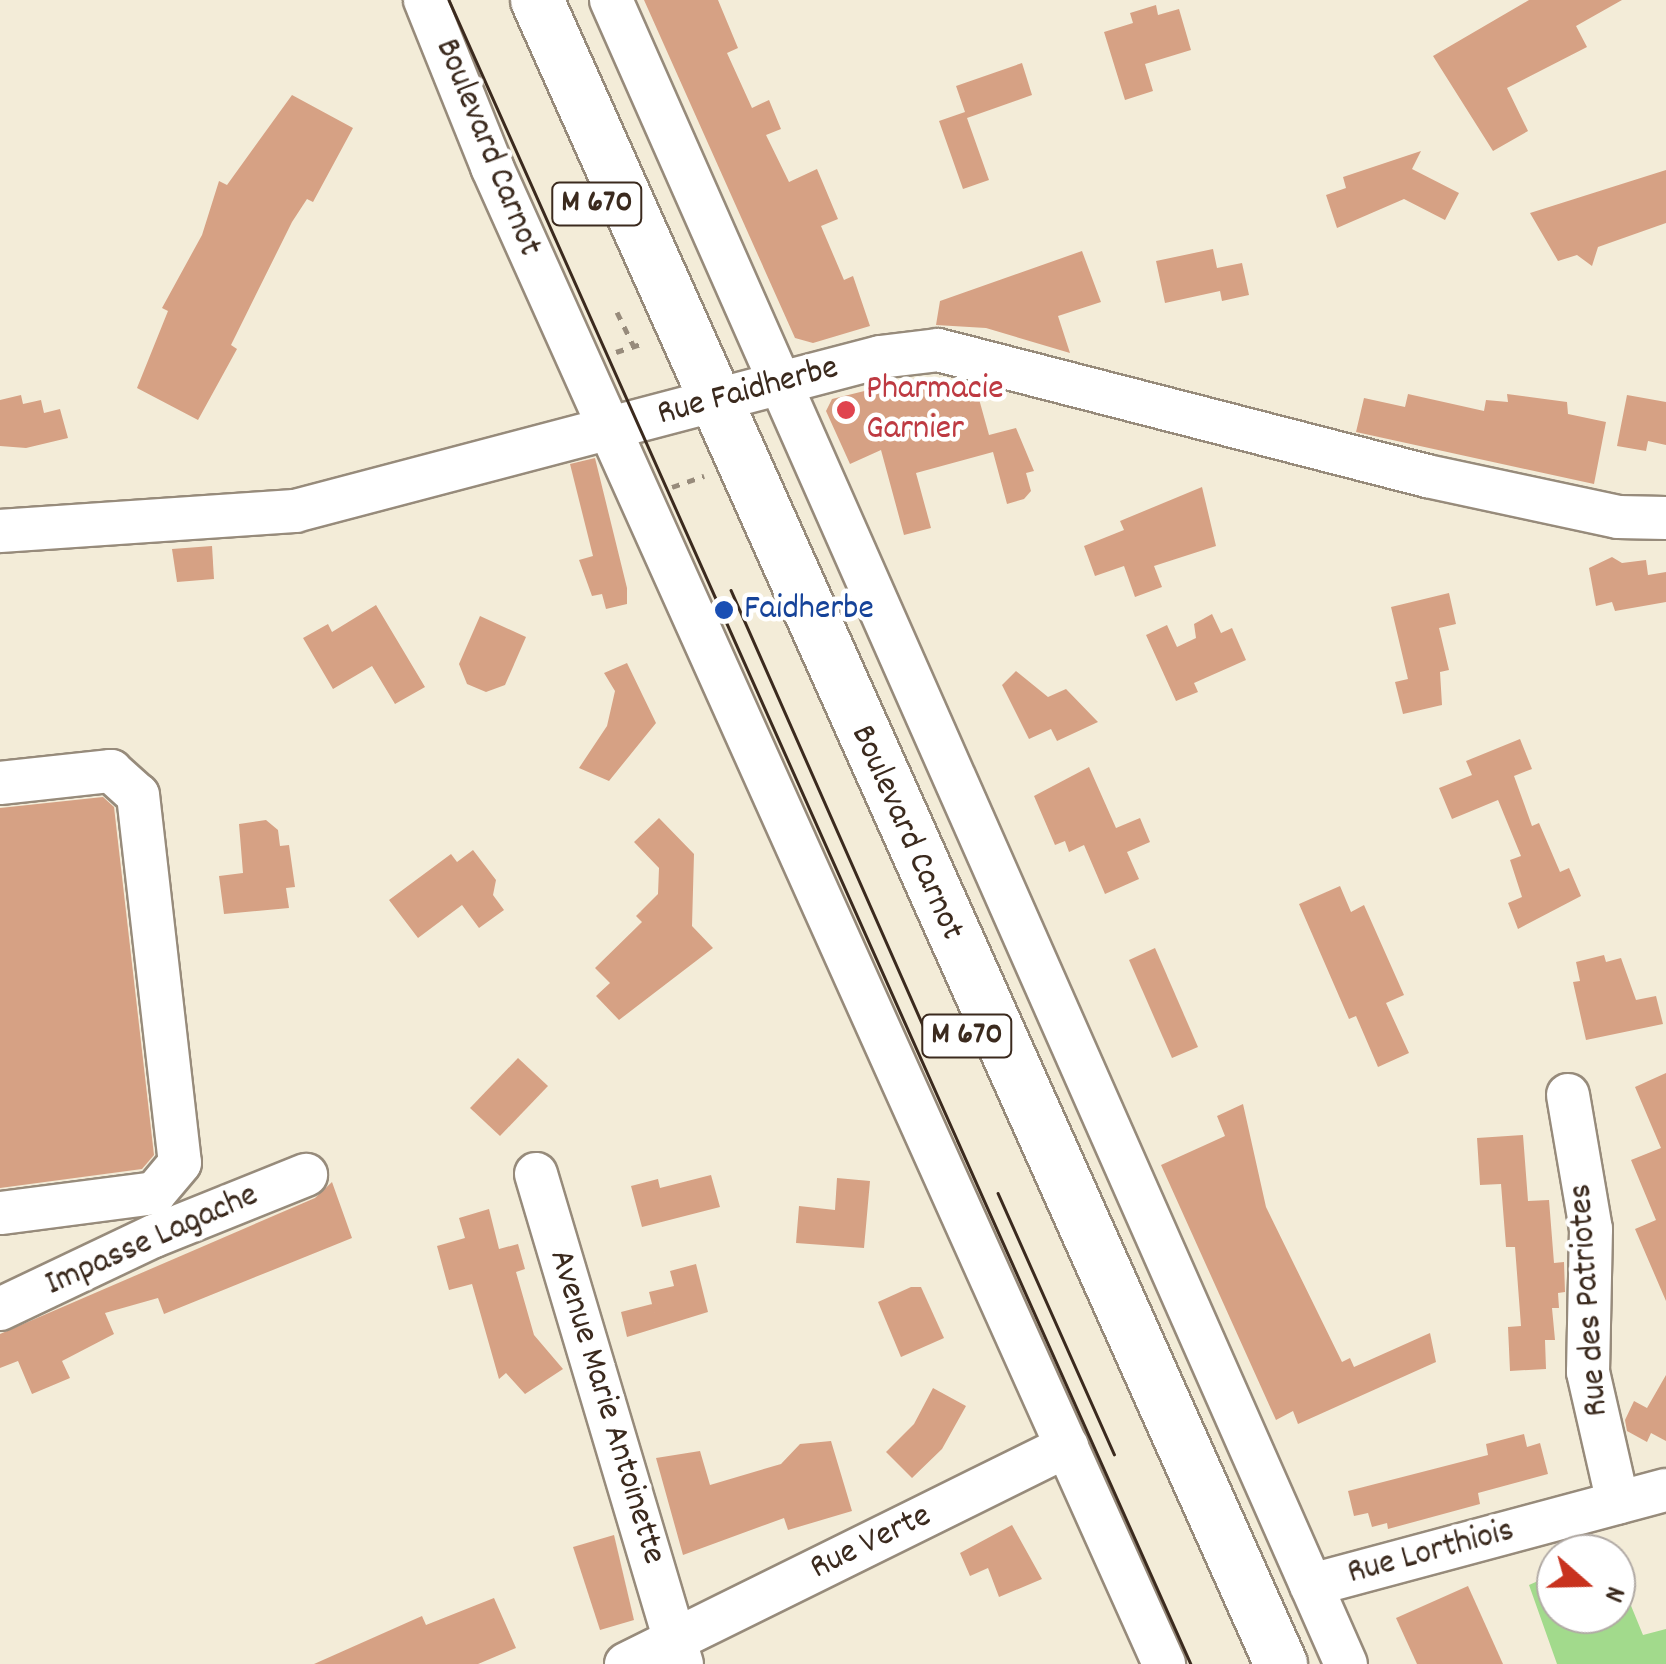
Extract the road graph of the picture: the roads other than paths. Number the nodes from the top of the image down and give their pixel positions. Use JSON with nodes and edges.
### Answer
{"nodes":[{"id":1,"x":425,"y":0,"type":"edge"},
{"id":2,"x":506,"y":0,"type":"edge"},
{"id":3,"x":537,"y":0,"type":"edge"},
{"id":4,"x":611,"y":0,"type":"edge"},
{"id":5,"x":784,"y":383,"type":"junction"},
{"id":6,"x":702,"y":404,"type":"junction"},
{"id":7,"x":609,"y":428,"type":"junction"},
{"id":8,"x":1666,"y":518,"type":"edge"},
{"id":9,"x":0,"y":531,"type":"edge"},
{"id":10,"x":0,"y":783,"type":"edge"},
{"id":11,"x":1568,"y":1096,"type":"dead end"},
{"id":12,"x":536,"y":1174,"type":"dead end"},
{"id":13,"x":306,"y":1175,"type":"dead end"},
{"id":14,"x":0,"y":1213,"type":"edge"},
{"id":15,"x":0,"y":1309,"type":"edge"},
{"id":16,"x":1067,"y":1446,"type":"junction"},
{"id":17,"x":1666,"y":1490,"type":"edge"},
{"id":18,"x":1618,"y":1503,"type":"junction"},
{"id":19,"x":1311,"y":1585,"type":"junction"},
{"id":20,"x":678,"y":1652,"type":"edge"},
{"id":21,"x":626,"y":1664,"type":"edge"},
{"id":22,"x":1164,"y":1664,"type":"edge"},
{"id":23,"x":1245,"y":1664,"type":"edge"},
{"id":24,"x":1280,"y":1664,"type":"edge"},
{"id":25,"x":1346,"y":1664,"type":"edge"}],
"edges":[{"from":1,"to":7,"type":"street","name":"Boulevard Carnot"},
{"from":2,"to":6,"type":"main road","name":"Boulevard Carnot","number":"M 670"},
{"from":3,"to":6,"type":"main road","name":"Boulevard Carnot","number":"M 670"},
{"from":4,"to":5,"type":"street","name":"Boulevard Carnot"},
{"from":5,"to":6,"type":"street","name":"Rue Faidherbe"},
{"from":5,"to":8,"type":"street","name":"Rue Faidherbe"},
{"from":5,"to":19,"type":"street","name":"Boulevard Carnot"},
{"from":6,"to":7,"type":"street","name":"Rue Faidherbe"},
{"from":6,"to":23,"type":"main road","name":"Boulevard Carnot","number":"M 670"},
{"from":6,"to":24,"type":"main road","name":"Boulevard Carnot","number":"M 670"},
{"from":7,"to":9,"type":"street","name":"Rue Faidherbe"},
{"from":7,"to":16,"type":"street","name":"Boulevard Carnot"},
{"from":10,"to":14,"type":"street"},
{"from":11,"to":18,"type":"street","name":"Rue des Patriotes"},
{"from":12,"to":20,"type":"street","name":"Avenue Marie Antoinette"},
{"from":13,"to":15,"type":"street","name":"Impasse Lagache"},
{"from":16,"to":20,"type":"street","name":"Rue Verte"},
{"from":16,"to":22,"type":"street","name":"Boulevard Carnot"},
{"from":17,"to":18,"type":"street","name":"Rue Lorthiois"},
{"from":18,"to":19,"type":"street","name":"Rue Lorthiois"},
{"from":19,"to":25,"type":"street","name":"Boulevard Carnot"},
{"from":20,"to":21,"type":"street","name":"Rue Verte"}]}
